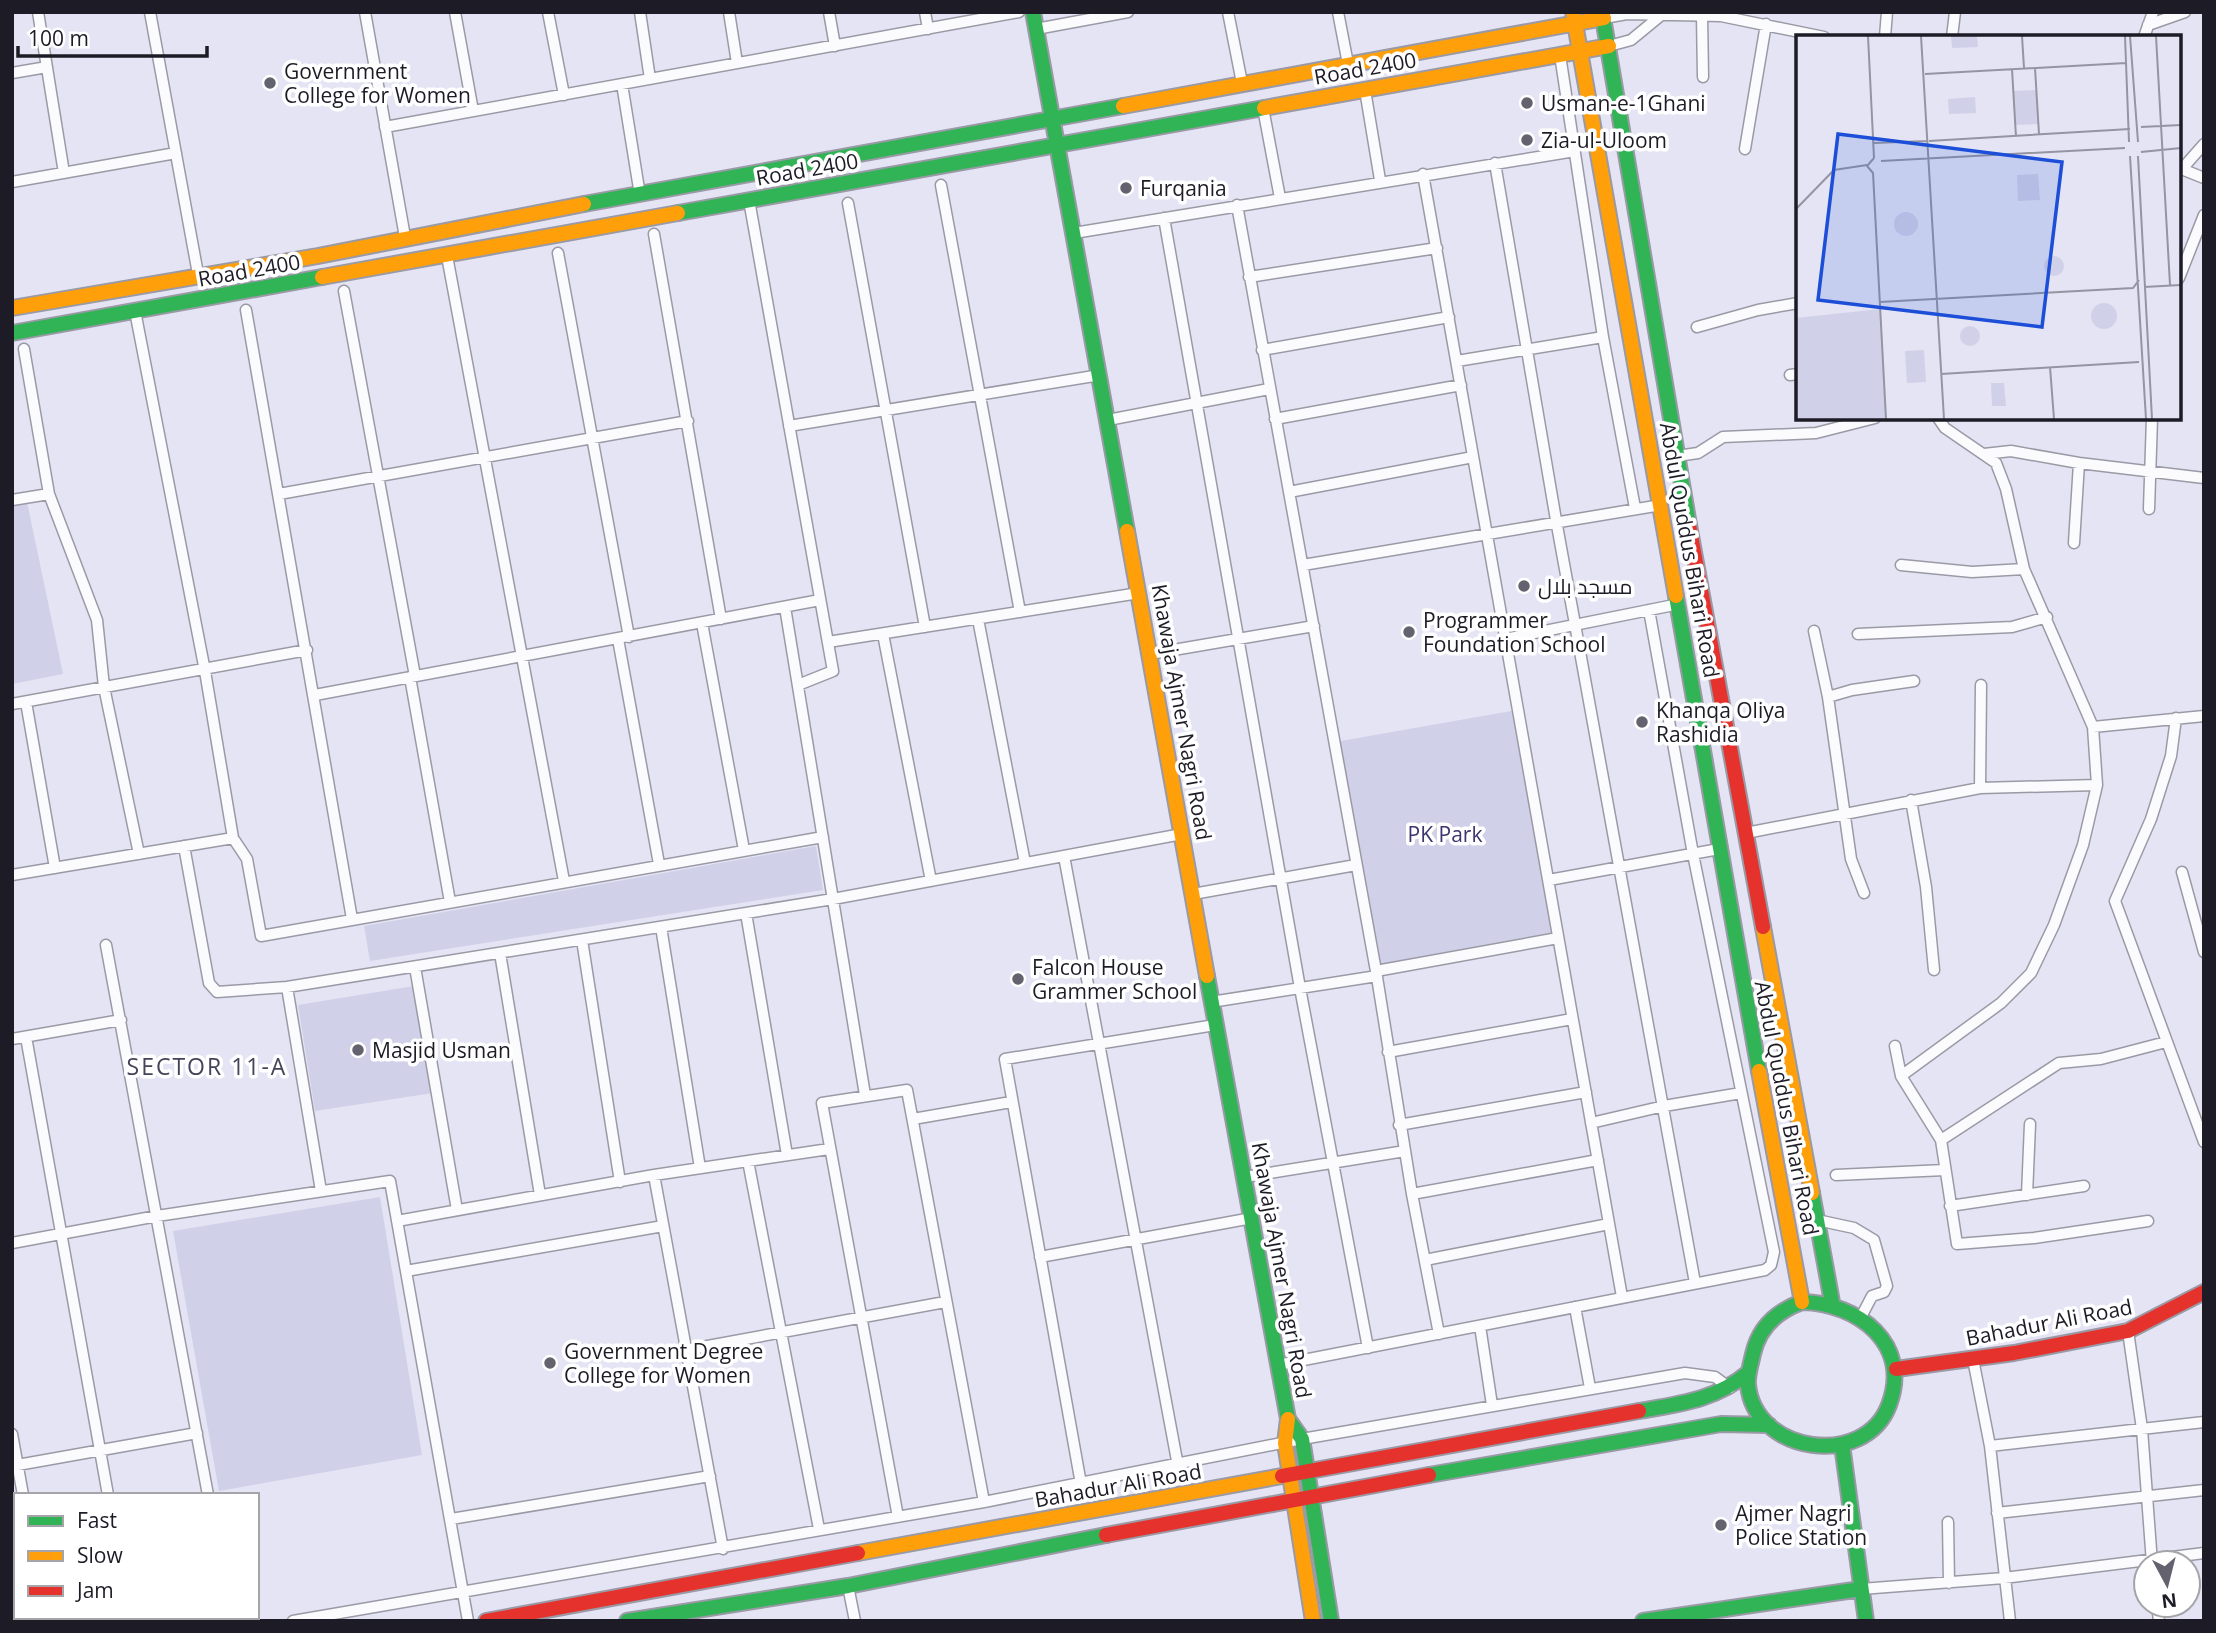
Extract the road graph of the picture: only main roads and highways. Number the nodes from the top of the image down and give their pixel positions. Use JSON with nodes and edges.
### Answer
{"nodes":[{"id":1,"x":1033,"y":12,"type":"edge"},
{"id":2,"x":1603,"y":15,"type":"edge"},
{"id":3,"x":1574,"y":18,"type":"edge"},
{"id":4,"x":1609,"y":46,"type":"junction"},
{"id":5,"x":1580,"y":51,"type":"junction"},
{"id":6,"x":1054,"y":121,"type":"junction"},
{"id":7,"x":1058,"y":145,"type":"junction"},
{"id":8,"x":318,"y":256,"type":"junction"},
{"id":9,"x":323,"y":278,"type":"junction"},
{"id":10,"x":12,"y":308,"type":"edge"},
{"id":11,"x":12,"y":333,"type":"edge"},
{"id":12,"x":2204,"y":1292,"type":"edge"},
{"id":13,"x":1802,"y":1302,"type":"junction"},
{"id":14,"x":1832,"y":1302,"type":"junction"},
{"id":15,"x":1896,"y":1369,"type":"junction"},
{"id":16,"x":1749,"y":1372,"type":"junction"},
{"id":17,"x":1288,"y":1419,"type":"junction"},
{"id":18,"x":1769,"y":1425,"type":"junction"},
{"id":19,"x":1842,"y":1445,"type":"junction"},
{"id":20,"x":1307,"y":1472,"type":"junction"},
{"id":21,"x":1290,"y":1475,"type":"junction"},
{"id":22,"x":1311,"y":1496,"type":"junction"},
{"id":23,"x":1293,"y":1499,"type":"junction"},
{"id":24,"x":1861,"y":1588,"type":"junction"},
{"id":25,"x":1676,"y":1618,"type":"edge"},
{"id":26,"x":486,"y":1621,"type":"edge"},
{"id":27,"x":627,"y":1621,"type":"edge"},
{"id":28,"x":1313,"y":1621,"type":"edge"},
{"id":29,"x":1331,"y":1621,"type":"edge"},
{"id":30,"x":1643,"y":1621,"type":"edge"},
{"id":31,"x":1867,"y":1621,"type":"edge"}],
"edges":[{"from":1,"to":6,"type":"main road","name":"Khawaja Ajmer Nagri Road"},
{"from":2,"to":3,"type":"main road","name":"Road 2400"},
{"from":2,"to":4,"type":"main road","name":"Abdul Quddus Bihari Road"},
{"from":3,"to":5,"type":"main road","name":"Abdul Quddus Bihari Road"},
{"from":3,"to":6,"type":"main road","name":"Road 2400"},
{"from":4,"to":5,"type":"main road","name":"Road 2400"},
{"from":4,"to":14,"type":"main road","name":"Abdul Quddus Bihari Road"},
{"from":5,"to":7,"type":"main road","name":"Road 2400"},
{"from":5,"to":13,"type":"main road","name":"Abdul Quddus Bihari Road"},
{"from":6,"to":7,"type":"main road","name":"Khawaja Ajmer Nagri Road"},
{"from":6,"to":8,"type":"main road","name":"Road 2400"},
{"from":7,"to":9,"type":"main road","name":"Road 2400"},
{"from":7,"to":17,"type":"main road","name":"Khawaja Ajmer Nagri Road"},
{"from":8,"to":9,"type":"main road"},
{"from":8,"to":10,"type":"main road","name":"Road 2400"},
{"from":9,"to":11,"type":"main road","name":"Road 2400"},
{"from":12,"to":15,"type":"main road","name":"Bahadur Ali Road"},
{"from":13,"to":14,"type":"main road"},
{"from":13,"to":16,"type":"main road"},
{"from":14,"to":15,"type":"main road"},
{"from":15,"to":19,"type":"main road"},
{"from":16,"to":18,"type":"main road"},
{"from":16,"to":20,"type":"main road","name":"Bahadur Ali Road"},
{"from":17,"to":20,"type":"main road","name":"Khawaja Ajmer Nagri Road"},
{"from":17,"to":21,"type":"main road","name":"Khawaja Ajmer Nagri Road"},
{"from":18,"to":19,"type":"main road"},
{"from":18,"to":22,"type":"main road"},
{"from":19,"to":24,"type":"main road"},
{"from":20,"to":21,"type":"main road","name":"Bahadur Ali Road"},
{"from":20,"to":22,"type":"main road","name":"Khawaja Ajmer Nagri Road"},
{"from":21,"to":23,"type":"main road","name":"Khawaja Ajmer Nagri Road"},
{"from":21,"to":26,"type":"main road","name":"Bahadur Ali Road"},
{"from":22,"to":23,"type":"main road"},
{"from":22,"to":29,"type":"main road","name":"Khawaja Ajmer Nagri Road"},
{"from":23,"to":27,"type":"main road"},
{"from":23,"to":28,"type":"main road","name":"Khawaja Ajmer Nagri Road"},
{"from":24,"to":25,"type":"main road"},
{"from":24,"to":31,"type":"main road"},
{"from":25,"to":30,"type":"main road"}]}
